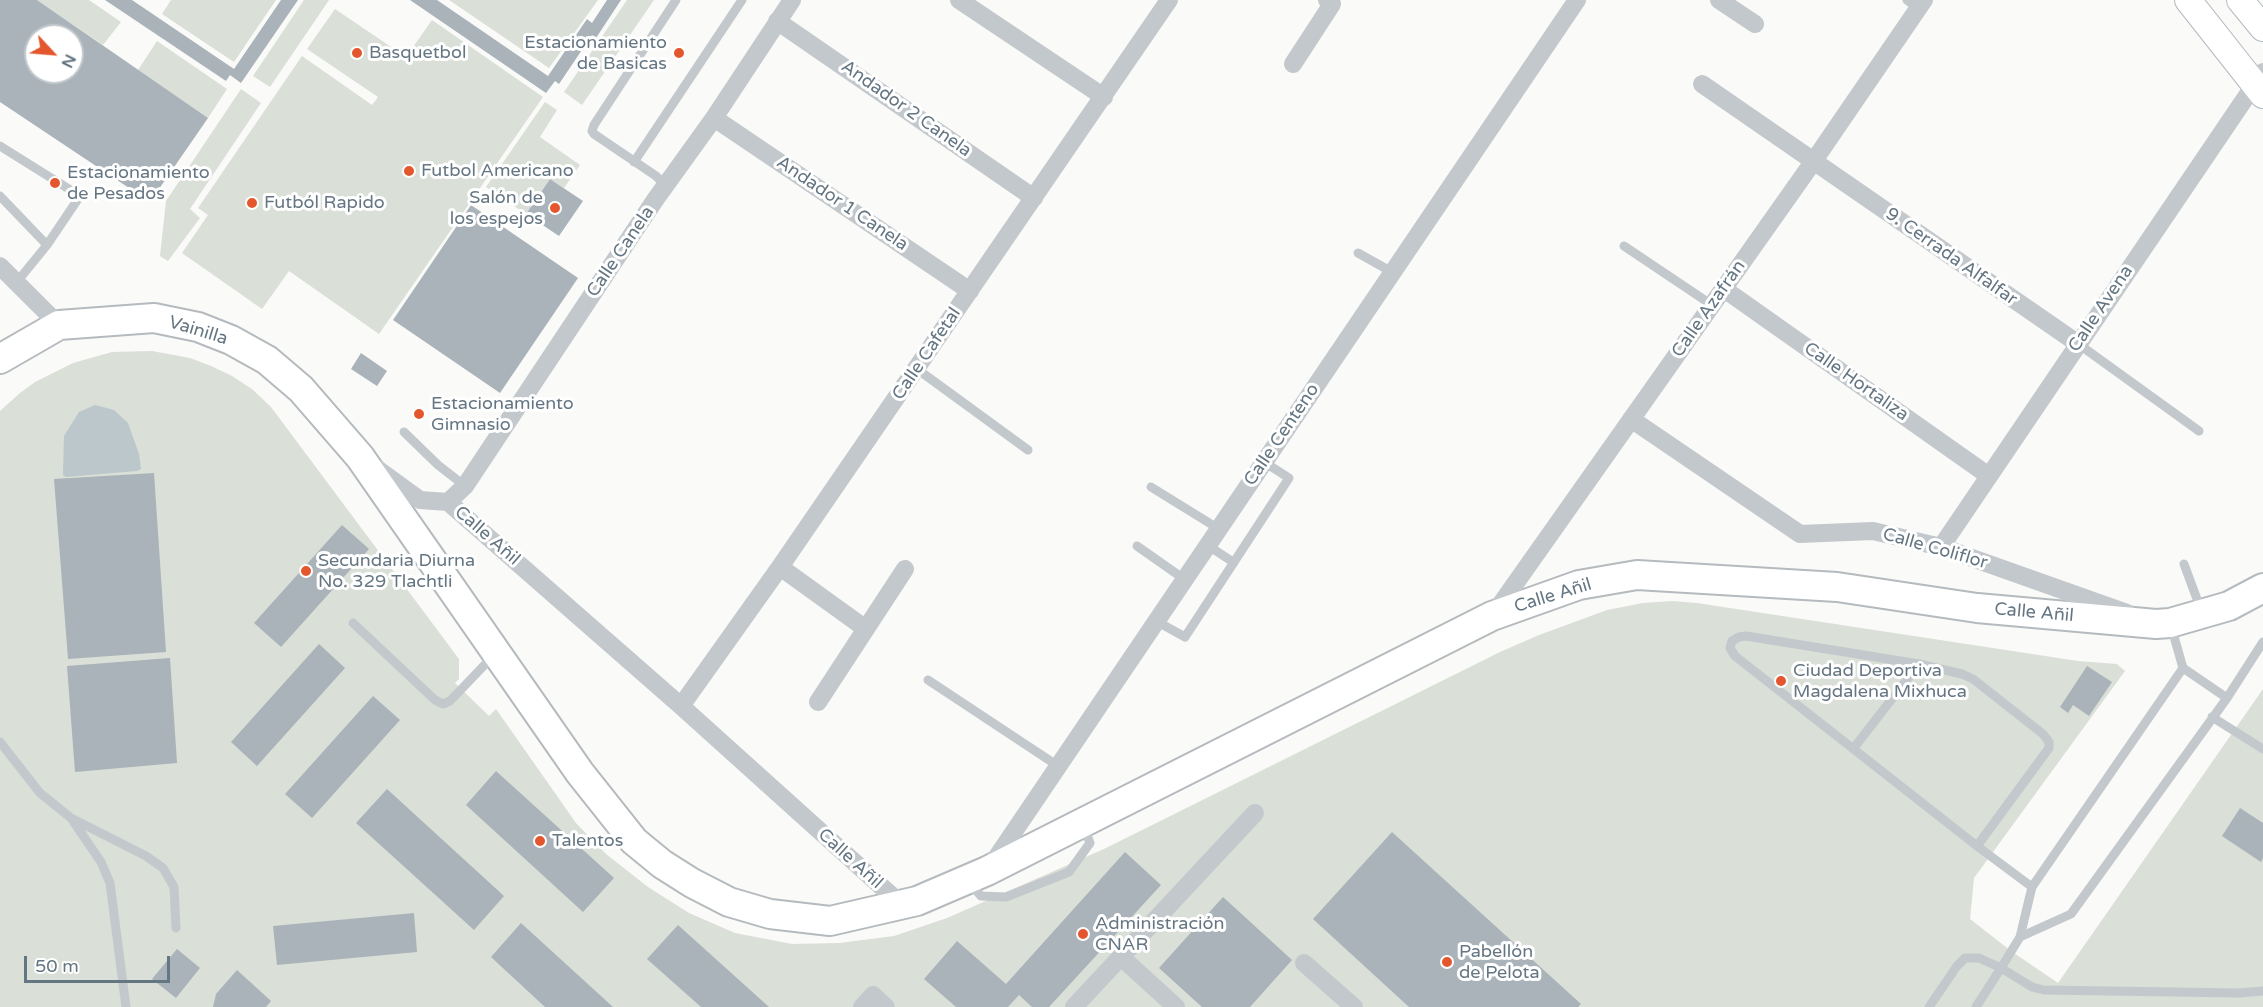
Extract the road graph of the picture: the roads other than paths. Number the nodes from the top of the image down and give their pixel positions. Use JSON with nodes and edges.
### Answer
{"nodes":[{"id":1,"x":676,"y":0,"type":"edge"},
{"id":2,"x":742,"y":0,"type":"edge"},
{"id":3,"x":792,"y":0,"type":"edge"},
{"id":4,"x":959,"y":0,"type":"edge"},
{"id":5,"x":1169,"y":0,"type":"edge"},
{"id":6,"x":1327,"y":0,"type":"edge"},
{"id":7,"x":1577,"y":0,"type":"edge"},
{"id":8,"x":1719,"y":0,"type":"edge"},
{"id":9,"x":2188,"y":0,"type":"edge"},
{"id":10,"x":2240,"y":0,"type":"edge"},
{"id":11,"x":1916,"y":3,"type":"edge"},
{"id":12,"x":777,"y":21,"type":"junction"},
{"id":13,"x":1755,"y":24,"type":"dead end"},
{"id":14,"x":2263,"y":28,"type":"edge"},
{"id":15,"x":1293,"y":64,"type":"dead end"},
{"id":16,"x":1702,"y":84,"type":"dead end"},
{"id":17,"x":2260,"y":84,"type":"edge"},
{"id":18,"x":1104,"y":97,"type":"junction"},
{"id":19,"x":714,"y":117,"type":"junction"},
{"id":20,"x":0,"y":146,"type":"edge"},
{"id":21,"x":634,"y":162,"type":"junction"},
{"id":22,"x":1813,"y":162,"type":"junction"},
{"id":23,"x":666,"y":186,"type":"junction"},
{"id":24,"x":0,"y":196,"type":"edge"},
{"id":25,"x":1034,"y":198,"type":"junction"},
{"id":26,"x":47,"y":244,"type":"junction"},
{"id":27,"x":1624,"y":246,"type":"dead end"},
{"id":28,"x":1358,"y":253,"type":"dead end"},
{"id":29,"x":0,"y":266,"type":"edge"},
{"id":30,"x":1392,"y":272,"type":"junction"},
{"id":31,"x":16,"y":283,"type":"junction"},
{"id":32,"x":1724,"y":289,"type":"junction"},
{"id":33,"x":970,"y":291,"type":"junction"},
{"id":34,"x":1712,"y":305,"type":"junction"},
{"id":35,"x":59,"y":325,"type":"junction"},
{"id":36,"x":2077,"y":343,"type":"junction"},
{"id":37,"x":0,"y":359,"type":"edge"},
{"id":38,"x":917,"y":369,"type":"junction"},
{"id":39,"x":1631,"y":419,"type":"junction"},
{"id":40,"x":2199,"y":431,"type":"dead end"},
{"id":41,"x":404,"y":432,"type":"dead end"},
{"id":42,"x":1028,"y":450,"type":"dead end"},
{"id":43,"x":360,"y":457,"type":"junction"},
{"id":44,"x":1264,"y":462,"type":"junction"},
{"id":45,"x":1989,"y":476,"type":"junction"},
{"id":46,"x":465,"y":486,"type":"junction"},
{"id":47,"x":1151,"y":487,"type":"dead end"},
{"id":48,"x":448,"y":502,"type":"junction"},
{"id":49,"x":1219,"y":529,"type":"junction"},
{"id":50,"x":1207,"y":545,"type":"junction"},
{"id":51,"x":1137,"y":546,"type":"dead end"},
{"id":52,"x":1941,"y":547,"type":"junction"},
{"id":53,"x":1233,"y":562,"type":"junction"},
{"id":54,"x":2184,"y":564,"type":"dead end"},
{"id":55,"x":780,"y":567,"type":"junction"},
{"id":56,"x":905,"y":569,"type":"dead end"},
{"id":57,"x":1185,"y":579,"type":"junction"},
{"id":58,"x":2263,"y":588,"type":"edge"},
{"id":59,"x":2202,"y":614,"type":"junction"},
{"id":60,"x":1492,"y":616,"type":"junction"},
{"id":61,"x":1156,"y":621,"type":"junction"},
{"id":62,"x":353,"y":623,"type":"dead end"},
{"id":63,"x":2163,"y":624,"type":"junction"},
{"id":64,"x":866,"y":629,"type":"junction"},
{"id":65,"x":2263,"y":642,"type":"edge"},
{"id":66,"x":496,"y":652,"type":"junction"},
{"id":67,"x":1919,"y":664,"type":"junction"},
{"id":68,"x":2183,"y":668,"type":"junction"},
{"id":69,"x":928,"y":680,"type":"dead end"},
{"id":70,"x":2227,"y":698,"type":"junction"},
{"id":71,"x":819,"y":702,"type":"dead end"},
{"id":72,"x":681,"y":706,"type":"junction"},
{"id":73,"x":2212,"y":717,"type":"junction"},
{"id":74,"x":0,"y":742,"type":"edge"},
{"id":75,"x":1853,"y":749,"type":"junction"},
{"id":76,"x":2263,"y":749,"type":"edge"},
{"id":77,"x":1058,"y":766,"type":"junction"},
{"id":78,"x":1255,"y":813,"type":"dead end"},
{"id":79,"x":71,"y":818,"type":"junction"},
{"id":80,"x":1082,"y":823,"type":"junction"},
{"id":81,"x":1977,"y":846,"type":"junction"},
{"id":82,"x":977,"y":875,"type":"junction"},
{"id":83,"x":2032,"y":887,"type":"junction"},
{"id":84,"x":902,"y":905,"type":"junction"},
{"id":85,"x":176,"y":928,"type":"dead end"},
{"id":86,"x":2020,"y":937,"type":"junction"},
{"id":87,"x":1121,"y":957,"type":"junction"},
{"id":88,"x":1304,"y":963,"type":"dead end"},
{"id":89,"x":2001,"y":968,"type":"junction"},
{"id":90,"x":2263,"y":991,"type":"edge"},
{"id":91,"x":126,"y":1007,"type":"edge"},
{"id":92,"x":862,"y":1007,"type":"edge"},
{"id":93,"x":886,"y":1007,"type":"edge"},
{"id":94,"x":1074,"y":1007,"type":"edge"},
{"id":95,"x":1176,"y":1007,"type":"edge"},
{"id":96,"x":1354,"y":1007,"type":"edge"},
{"id":97,"x":1929,"y":1007,"type":"edge"},
{"id":98,"x":1976,"y":1007,"type":"edge"}],
"edges":[{"from":1,"to":21,"type":"lane"},
{"from":2,"to":21,"type":"lane"},
{"from":3,"to":12,"type":"street","name":"Calle Canela"},
{"from":4,"to":18,"type":"street"},
{"from":5,"to":18,"type":"street","name":"Calle Cafetal"},
{"from":6,"to":15,"type":"street"},
{"from":7,"to":30,"type":"street","name":"Calle Centeno"},
{"from":8,"to":13,"type":"street"},
{"from":9,"to":17,"type":"street"},
{"from":10,"to":14,"type":"street"},
{"from":11,"to":22,"type":"street","name":"Calle Azafrán"},
{"from":12,"to":19,"type":"street","name":"Calle Canela"},
{"from":12,"to":25,"type":"street","name":"Andador 2 Canela"},
{"from":16,"to":22,"type":"street","name":"9. Cerrada Alfalfar"},
{"from":17,"to":36,"type":"street","name":"Calle Avena"},
{"from":18,"to":25,"type":"street","name":"Calle Cafetal"},
{"from":19,"to":23,"type":"street","name":"Calle Canela"},
{"from":19,"to":33,"type":"street","name":"Andador 1 Canela"},
{"from":20,"to":26,"type":"lane"},
{"from":21,"to":23,"type":"lane"},
{"from":22,"to":32,"type":"street","name":"Calle Azafrán"},
{"from":22,"to":36,"type":"street","name":"9. Cerrada Alfalfar"},
{"from":23,"to":46,"type":"street","name":"Calle Canela"},
{"from":24,"to":26,"type":"lane"},
{"from":25,"to":33,"type":"street","name":"Calle Cafetal"},
{"from":26,"to":31,"type":"lane"},
{"from":27,"to":34,"type":"lane"},
{"from":28,"to":30,"type":"lane"},
{"from":29,"to":31,"type":"street"},
{"from":30,"to":44,"type":"street","name":"Calle Centeno"},
{"from":31,"to":35,"type":"street"},
{"from":32,"to":34,"type":"street","name":"Calle Azafrán"},
{"from":32,"to":45,"type":"street","name":"Calle Hortaliza"},
{"from":33,"to":38,"type":"street","name":"Calle Cafetal"},
{"from":34,"to":39,"type":"street","name":"Calle Azafrán"},
{"from":35,"to":37,"type":"main road","name":"Vainilla"},
{"from":35,"to":43,"type":"main road","name":"Vainilla"},
{"from":36,"to":40,"type":"lane","name":"9. Cerrada Alfalfar"},
{"from":36,"to":45,"type":"street","name":"Calle Avena"},
{"from":38,"to":42,"type":"lane"},
{"from":38,"to":55,"type":"street","name":"Calle Cafetal"},
{"from":39,"to":52,"type":"street","name":"Calle Coliflor"},
{"from":39,"to":60,"type":"street","name":"Calle Azafrán"},
{"from":41,"to":46,"type":"lane"},
{"from":43,"to":48,"type":"street","name":"Calle Añil"},
{"from":43,"to":66,"type":"main road","name":"Calle Añil"},
{"from":44,"to":49,"type":"street","name":"Calle Centeno"},
{"from":44,"to":53,"type":"lane"},
{"from":45,"to":52,"type":"street","name":"Calle Avena"},
{"from":46,"to":48,"type":"street","name":"Calle Canela"},
{"from":47,"to":49,"type":"lane"},
{"from":48,"to":72,"type":"street","name":"Calle Añil"},
{"from":49,"to":50,"type":"street","name":"Calle Centeno"},
{"from":50,"to":53,"type":"lane"},
{"from":50,"to":57,"type":"street","name":"Calle Centeno"},
{"from":51,"to":57,"type":"lane"},
{"from":52,"to":63,"type":"street","name":"Calle Coliflor"},
{"from":53,"to":61,"type":"lane"},
{"from":54,"to":59,"type":"lane"},
{"from":55,"to":64,"type":"street"},
{"from":55,"to":72,"type":"street","name":"Calle Cafetal"},
{"from":56,"to":64,"type":"street"},
{"from":57,"to":61,"type":"street","name":"Calle Centeno"},
{"from":58,"to":59,"type":"main road","name":"Calle Añil"},
{"from":59,"to":63,"type":"main road","name":"Calle Añil"},
{"from":60,"to":63,"type":"main road","name":"Calle Añil"},
{"from":60,"to":80,"type":"main road","name":"Calle Añil"},
{"from":61,"to":77,"type":"street","name":"Calle Centeno"},
{"from":62,"to":66,"type":"lane"},
{"from":63,"to":68,"type":"lane"},
{"from":64,"to":71,"type":"street"},
{"from":65,"to":70,"type":"lane"},
{"from":66,"to":84,"type":"main road","name":"Calle Añil"},
{"from":67,"to":75,"type":"lane"},
{"from":67,"to":75,"type":"lane"},
{"from":67,"to":81,"type":"lane"},
{"from":68,"to":70,"type":"lane"},
{"from":68,"to":83,"type":"lane"},
{"from":69,"to":77,"type":"lane"},
{"from":70,"to":73,"type":"lane"},
{"from":72,"to":84,"type":"street","name":"Calle Añil"},
{"from":73,"to":76,"type":"lane"},
{"from":73,"to":86,"type":"lane"},
{"from":74,"to":79,"type":"lane"},
{"from":75,"to":81,"type":"lane"},
{"from":77,"to":82,"type":"street","name":"Calle Centeno"},
{"from":78,"to":87,"type":"street"},
{"from":79,"to":85,"type":"lane"},
{"from":79,"to":91,"type":"lane"},
{"from":80,"to":82,"type":"main road","name":"Calle Añil"},
{"from":80,"to":82,"type":"lane"},
{"from":81,"to":83,"type":"lane"},
{"from":82,"to":84,"type":"main road","name":"Calle Añil"},
{"from":83,"to":86,"type":"lane"},
{"from":86,"to":89,"type":"lane"},
{"from":87,"to":94,"type":"street"},
{"from":87,"to":95,"type":"street"},
{"from":88,"to":96,"type":"street"},
{"from":89,"to":90,"type":"lane"},
{"from":89,"to":97,"type":"lane"},
{"from":89,"to":98,"type":"lane"},
{"from":92,"to":93,"type":"street"}]}
